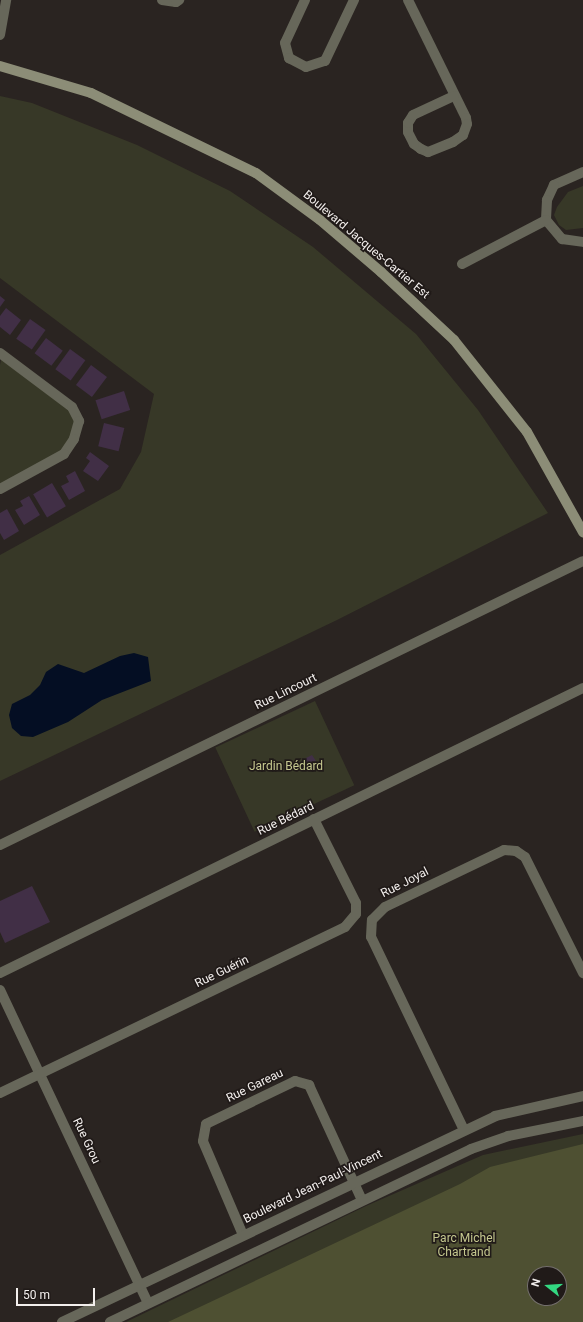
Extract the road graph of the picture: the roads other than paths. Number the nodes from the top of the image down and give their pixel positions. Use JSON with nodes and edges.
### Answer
{"nodes":[{"id":1,"x":6,"y":0,"type":"edge"},
{"id":2,"x":162,"y":0,"type":"edge"},
{"id":3,"x":179,"y":0,"type":"edge"},
{"id":4,"x":305,"y":0,"type":"edge"},
{"id":5,"x":354,"y":0,"type":"edge"},
{"id":6,"x":408,"y":0,"type":"edge"},
{"id":7,"x":0,"y":35,"type":"edge"},
{"id":8,"x":0,"y":66,"type":"edge"},
{"id":9,"x":454,"y":96,"type":"junction"},
{"id":10,"x":583,"y":172,"type":"edge"},
{"id":11,"x":546,"y":220,"type":"junction"},
{"id":12,"x":583,"y":242,"type":"edge"},
{"id":13,"x":462,"y":264,"type":"dead end"},
{"id":14,"x":1,"y":353,"type":"edge"},
{"id":15,"x":0,"y":365,"type":"edge"},
{"id":16,"x":0,"y":489,"type":"edge"},
{"id":17,"x":583,"y":532,"type":"edge"},
{"id":18,"x":583,"y":562,"type":"edge"},
{"id":19,"x":583,"y":688,"type":"edge"},
{"id":20,"x":314,"y":819,"type":"junction"},
{"id":21,"x":0,"y":845,"type":"edge"},
{"id":22,"x":583,"y":972,"type":"edge"},
{"id":23,"x":0,"y":973,"type":"edge"},
{"id":24,"x":0,"y":990,"type":"edge"},
{"id":25,"x":40,"y":1074,"type":"junction"},
{"id":26,"x":0,"y":1093,"type":"edge"},
{"id":27,"x":583,"y":1096,"type":"edge"},
{"id":28,"x":583,"y":1121,"type":"edge"},
{"id":29,"x":464,"y":1130,"type":"junction"},
{"id":30,"x":354,"y":1183,"type":"junction"},
{"id":31,"x":362,"y":1200,"type":"junction"},
{"id":32,"x":244,"y":1235,"type":"junction"},
{"id":33,"x":140,"y":1284,"type":"junction"},
{"id":34,"x":148,"y":1303,"type":"junction"},
{"id":35,"x":62,"y":1322,"type":"edge"},
{"id":36,"x":110,"y":1322,"type":"edge"}],
"edges":[{"from":1,"to":7,"type":"street"},
{"from":2,"to":3,"type":"street"},
{"from":4,"to":5,"type":"street"},
{"from":6,"to":9,"type":"street"},
{"from":8,"to":17,"type":"main road","name":"Boulevard Jacques-Cartier Est"},
{"from":9,"to":9,"type":"street"},
{"from":10,"to":11,"type":"street"},
{"from":11,"to":12,"type":"street"},
{"from":11,"to":13,"type":"street"},
{"from":14,"to":15,"type":"street"},
{"from":14,"to":16,"type":"street"},
{"from":18,"to":21,"type":"street","name":"Rue Lincourt"},
{"from":19,"to":20,"type":"street","name":"Rue Bédard"},
{"from":20,"to":23,"type":"street","name":"Rue Bédard"},
{"from":20,"to":25,"type":"street","name":"Rue Guérin"},
{"from":22,"to":29,"type":"street","name":"Rue Joyal"},
{"from":24,"to":25,"type":"street","name":"Rue Grou"},
{"from":25,"to":26,"type":"street","name":"Rue Guérin"},
{"from":25,"to":33,"type":"street","name":"Rue Grou"},
{"from":27,"to":29,"type":"street","name":"Boulevard Jean-Paul-Vincent"},
{"from":28,"to":31,"type":"street"},
{"from":29,"to":30,"type":"street","name":"Boulevard Jean-Paul-Vincent"},
{"from":30,"to":31,"type":"street","name":"Rue Gareau"},
{"from":30,"to":32,"type":"street","name":"Boulevard Jean-Paul-Vincent"},
{"from":30,"to":32,"type":"street","name":"Rue Gareau"},
{"from":31,"to":34,"type":"street"},
{"from":32,"to":33,"type":"street","name":"Boulevard Jean-Paul-Vincent"},
{"from":33,"to":34,"type":"street","name":"Rue Grou"},
{"from":33,"to":35,"type":"street","name":"Boulevard Jean-Paul-Vincent"},
{"from":34,"to":36,"type":"street"}]}
